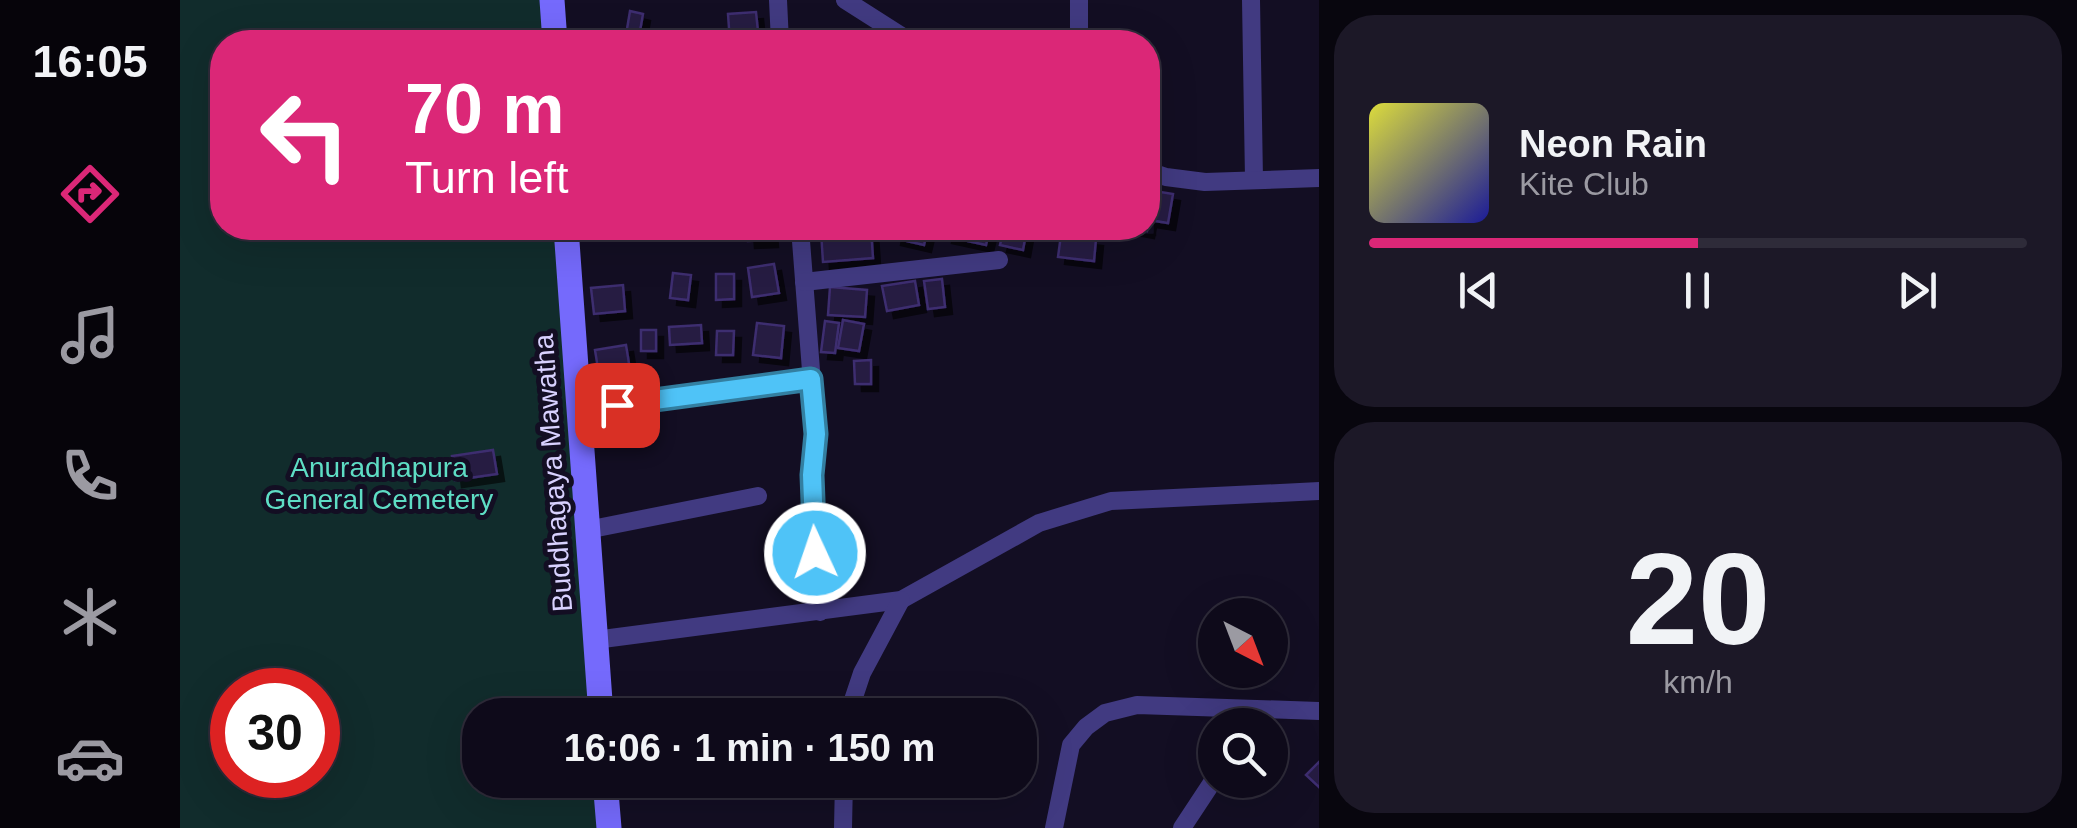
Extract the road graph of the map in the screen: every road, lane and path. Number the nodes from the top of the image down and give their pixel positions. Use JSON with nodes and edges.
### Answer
{"nodes":[{"id":1,"x":552,"y":0,"type":"edge"},
{"id":2,"x":778,"y":0,"type":"edge"},
{"id":3,"x":845,"y":0,"type":"edge"},
{"id":4,"x":1079,"y":0,"type":"edge"},
{"id":5,"x":1251,"y":0,"type":"edge"},
{"id":6,"x":553,"y":30,"type":"edge"},
{"id":7,"x":779,"y":30,"type":"edge"},
{"id":8,"x":892,"y":30,"type":"edge"},
{"id":9,"x":1079,"y":30,"type":"edge"},
{"id":10,"x":1160,"y":175,"type":"edge"},
{"id":11,"x":1319,"y":178,"type":"edge"},
{"id":12,"x":1254,"y":179,"type":"junction"},
{"id":13,"x":567,"y":240,"type":"edge"},
{"id":14,"x":801,"y":240,"type":"edge"},
{"id":15,"x":999,"y":260,"type":"dead end"},
{"id":16,"x":804,"y":282,"type":"junction"},
{"id":17,"x":811,"y":379,"type":"junction"},
{"id":18,"x":578,"y":410,"type":"junction"},
{"id":19,"x":1319,"y":490,"type":"edge"},
{"id":20,"x":758,"y":496,"type":"dead end"},
{"id":21,"x":587,"y":530,"type":"junction"},
{"id":22,"x":902,"y":600,"type":"junction"},
{"id":23,"x":820,"y":612,"type":"junction"},
{"id":24,"x":595,"y":640,"type":"junction"},
{"id":25,"x":599,"y":698,"type":"edge"},
{"id":26,"x":854,"y":698,"type":"edge"},
{"id":27,"x":1198,"y":711,"type":"edge"},
{"id":28,"x":1319,"y":711,"type":"edge"},
{"id":29,"x":1288,"y":714,"type":"edge"},
{"id":30,"x":606,"y":798,"type":"edge"},
{"id":31,"x":844,"y":798,"type":"edge"},
{"id":32,"x":1202,"y":798,"type":"edge"},
{"id":33,"x":609,"y":828,"type":"edge"},
{"id":34,"x":843,"y":828,"type":"edge"},
{"id":35,"x":1054,"y":828,"type":"edge"},
{"id":36,"x":1182,"y":828,"type":"edge"}],
"edges":[{"from":1,"to":6,"type":"main road"},
{"from":2,"to":7,"type":"street"},
{"from":3,"to":8,"type":"street"},
{"from":4,"to":9,"type":"street"},
{"from":5,"to":12,"type":"street"},
{"from":10,"to":12,"type":"street"},
{"from":11,"to":12,"type":"street"},
{"from":13,"to":18,"type":"main road","name":"Buddhagaya Mawatha"},
{"from":14,"to":16,"type":"street"},
{"from":15,"to":16,"type":"street"},
{"from":16,"to":17,"type":"street"},
{"from":17,"to":18,"type":"street"},
{"from":17,"to":23,"type":"street"},
{"from":18,"to":21,"type":"main road","name":"Buddhagaya Mawatha"},
{"from":19,"to":22,"type":"street"},
{"from":20,"to":21,"type":"street"},
{"from":21,"to":24,"type":"main road","name":"Buddhagaya Mawatha"},
{"from":22,"to":23,"type":"street"},
{"from":22,"to":26,"type":"street"},
{"from":23,"to":24,"type":"street"},
{"from":24,"to":25,"type":"main road","name":"Buddhagaya Mawatha"},
{"from":27,"to":35,"type":"street"},
{"from":28,"to":29,"type":"street"},
{"from":30,"to":33,"type":"main road"},
{"from":31,"to":34,"type":"street"},
{"from":32,"to":36,"type":"street"}]}
